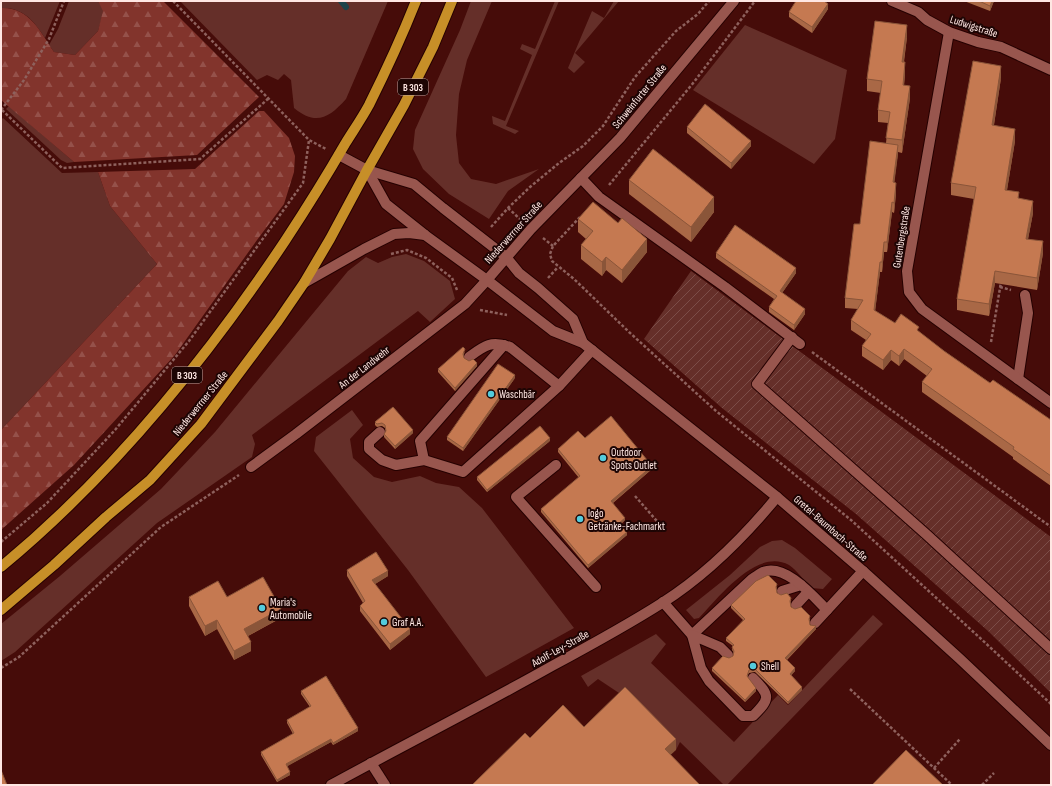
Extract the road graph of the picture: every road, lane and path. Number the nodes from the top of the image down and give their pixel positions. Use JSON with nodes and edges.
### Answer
{"nodes":[{"id":1,"x":64,"y":1,"type":"edge"},
{"id":2,"x":173,"y":1,"type":"edge"},
{"id":3,"x":416,"y":1,"type":"edge"},
{"id":4,"x":452,"y":1,"type":"edge"},
{"id":5,"x":709,"y":1,"type":"edge"},
{"id":6,"x":734,"y":1,"type":"edge"},
{"id":7,"x":755,"y":1,"type":"edge"},
{"id":8,"x":892,"y":1,"type":"edge"},
{"id":9,"x":949,"y":32,"type":"junction"},
{"id":10,"x":1051,"y":70,"type":"edge"},
{"id":11,"x":268,"y":98,"type":"junction"},
{"id":12,"x":1,"y":110,"type":"edge"},
{"id":13,"x":339,"y":155,"type":"junction"},
{"id":14,"x":367,"y":170,"type":"junction"},
{"id":15,"x":581,"y":178,"type":"junction"},
{"id":16,"x":599,"y":197,"type":"junction"},
{"id":17,"x":558,"y":201,"type":"joint"},
{"id":18,"x":508,"y":208,"type":"dead end"},
{"id":19,"x":425,"y":235,"type":"junction"},
{"id":20,"x":386,"y":256,"type":"dead end"},
{"id":21,"x":506,"y":257,"type":"junction"},
{"id":22,"x":487,"y":280,"type":"junction"},
{"id":23,"x":1001,"y":280,"type":"edge"},
{"id":24,"x":304,"y":283,"type":"junction"},
{"id":25,"x":459,"y":294,"type":"dead end"},
{"id":26,"x":1026,"y":296,"type":"edge"},
{"id":27,"x":478,"y":311,"type":"dead end"},
{"id":28,"x":509,"y":315,"type":"dead end"},
{"id":29,"x":796,"y":340,"type":"junction"},
{"id":30,"x":583,"y":343,"type":"junction"},
{"id":31,"x":504,"y":345,"type":"junction"},
{"id":32,"x":592,"y":350,"type":"junction"},
{"id":33,"x":985,"y":355,"type":"junction"},
{"id":34,"x":469,"y":356,"type":"dead end"},
{"id":35,"x":1018,"y":379,"type":"junction"},
{"id":36,"x":559,"y":386,"type":"junction"},
{"id":37,"x":1051,"y":403,"type":"edge"},
{"id":38,"x":380,"y":432,"type":"dead end"},
{"id":39,"x":424,"y":460,"type":"junction"},
{"id":40,"x":556,"y":465,"type":"dead end"},
{"id":41,"x":251,"y":467,"type":"joint"},
{"id":42,"x":635,"y":496,"type":"dead end"},
{"id":43,"x":777,"y":497,"type":"junction"},
{"id":44,"x":1051,"y":527,"type":"edge"},
{"id":45,"x":663,"y":528,"type":"dead end"},
{"id":46,"x":1,"y":542,"type":"edge"},
{"id":47,"x":1,"y":567,"type":"edge"},
{"id":48,"x":863,"y":572,"type":"junction"},
{"id":49,"x":596,"y":587,"type":"dead end"},
{"id":50,"x":805,"y":589,"type":"junction"},
{"id":51,"x":782,"y":591,"type":"dead end"},
{"id":52,"x":663,"y":602,"type":"junction"},
{"id":53,"x":796,"y":605,"type":"dead end"},
{"id":54,"x":1,"y":610,"type":"edge"},
{"id":55,"x":827,"y":610,"type":"junction"},
{"id":56,"x":815,"y":623,"type":"dead end"},
{"id":57,"x":692,"y":635,"type":"junction"},
{"id":58,"x":1051,"y":649,"type":"edge"},
{"id":59,"x":728,"y":654,"type":"dead end"},
{"id":60,"x":1,"y":668,"type":"edge"},
{"id":61,"x":753,"y":678,"type":"dead end"},
{"id":62,"x":850,"y":689,"type":"dead end"},
{"id":63,"x":1051,"y":704,"type":"edge"},
{"id":64,"x":960,"y":739,"type":"dead end"},
{"id":65,"x":1051,"y":745,"type":"edge"},
{"id":66,"x":371,"y":763,"type":"junction"},
{"id":67,"x":934,"y":768,"type":"junction"},
{"id":68,"x":994,"y":773,"type":"dead end"},
{"id":69,"x":331,"y":785,"type":"edge"},
{"id":70,"x":385,"y":785,"type":"edge"},
{"id":71,"x":952,"y":785,"type":"edge"},
{"id":72,"x":982,"y":785,"type":"edge"}],
"edges":[{"from":1,"to":12,"type":"path"},
{"from":2,"to":11,"type":"path"},
{"from":3,"to":13,"type":"main road","number":"B 303"},
{"from":4,"to":14,"type":"main road","number":"B 303"},
{"from":5,"to":18,"type":"path"},
{"from":6,"to":15,"type":"street","name":"Schweinfurter Straße"},
{"from":7,"to":16,"type":"path"},
{"from":8,"to":9,"type":"street","name":"Ludwigstraße"},
{"from":9,"to":10,"type":"street","name":"Ludwigstraße"},
{"from":9,"to":33,"type":"street","name":"Gutenbergstraße"},
{"from":11,"to":12,"type":"path"},
{"from":11,"to":46,"type":"path"},
{"from":13,"to":14,"type":"street"},
{"from":13,"to":47,"type":"main road","number":"B 303"},
{"from":14,"to":19,"type":"street","name":"Gretel-Baumbach-Straße"},
{"from":14,"to":21,"type":"street","name":"Gretel-Baumbach-Straße"},
{"from":14,"to":24,"type":"main road","name":"Niederwerrner Straße","number":"B 303"},
{"from":15,"to":16,"type":"street"},
{"from":15,"to":17,"type":"street","name":"Schweinfurter Straße"},
{"from":16,"to":29,"type":"street"},
{"from":16,"to":63,"type":"path"},
{"from":17,"to":21,"type":"street","name":"Niederwerrner Straße"},
{"from":19,"to":22,"type":"street","name":"Gretel-Baumbach-Straße"},
{"from":19,"to":24,"type":"street"},
{"from":20,"to":25,"type":"path"},
{"from":21,"to":22,"type":"street","name":"Niederwerrner Straße"},
{"from":21,"to":30,"type":"street","name":"Gretel-Baumbach-Straße"},
{"from":22,"to":30,"type":"street","name":"Gretel-Baumbach-Straße"},
{"from":22,"to":41,"type":"street","name":"An der Landwehr"},
{"from":23,"to":33,"type":"path"},
{"from":24,"to":54,"type":"main road","name":"Niederwerrner Straße","number":"B 303"},
{"from":26,"to":35,"type":"street"},
{"from":27,"to":28,"type":"path"},
{"from":29,"to":44,"type":"path"},
{"from":29,"to":58,"type":"street"},
{"from":30,"to":32,"type":"street","name":"Gretel-Baumbach-Straße"},
{"from":31,"to":34,"type":"street"},
{"from":31,"to":36,"type":"street"},
{"from":31,"to":39,"type":"street"},
{"from":32,"to":36,"type":"street"},
{"from":32,"to":43,"type":"street","name":"Gretel-Baumbach-Straße"},
{"from":33,"to":35,"type":"street","name":"Gutenbergstraße"},
{"from":35,"to":37,"type":"street","name":"Gutenbergstraße"},
{"from":36,"to":39,"type":"street"},
{"from":38,"to":39,"type":"street"},
{"from":40,"to":49,"type":"street"},
{"from":41,"to":60,"type":"path"},
{"from":42,"to":45,"type":"path"},
{"from":43,"to":48,"type":"street","name":"Gretel-Baumbach-Straße"},
{"from":43,"to":52,"type":"street","name":"Adolf-Ley-Straße"},
{"from":48,"to":55,"type":"street"},
{"from":48,"to":65,"type":"street","name":"Gretel-Baumbach-Straße"},
{"from":50,"to":51,"type":"street"},
{"from":50,"to":53,"type":"street"},
{"from":50,"to":55,"type":"street"},
{"from":50,"to":57,"type":"street"},
{"from":52,"to":57,"type":"street"},
{"from":52,"to":66,"type":"street","name":"Adolf-Ley-Straße"},
{"from":55,"to":56,"type":"street"},
{"from":57,"to":59,"type":"street"},
{"from":57,"to":61,"type":"street"},
{"from":62,"to":67,"type":"path"},
{"from":64,"to":67,"type":"path"},
{"from":66,"to":69,"type":"street","name":"Adolf-Ley-Straße"},
{"from":66,"to":70,"type":"street"},
{"from":67,"to":71,"type":"path"},
{"from":68,"to":72,"type":"path"}]}
